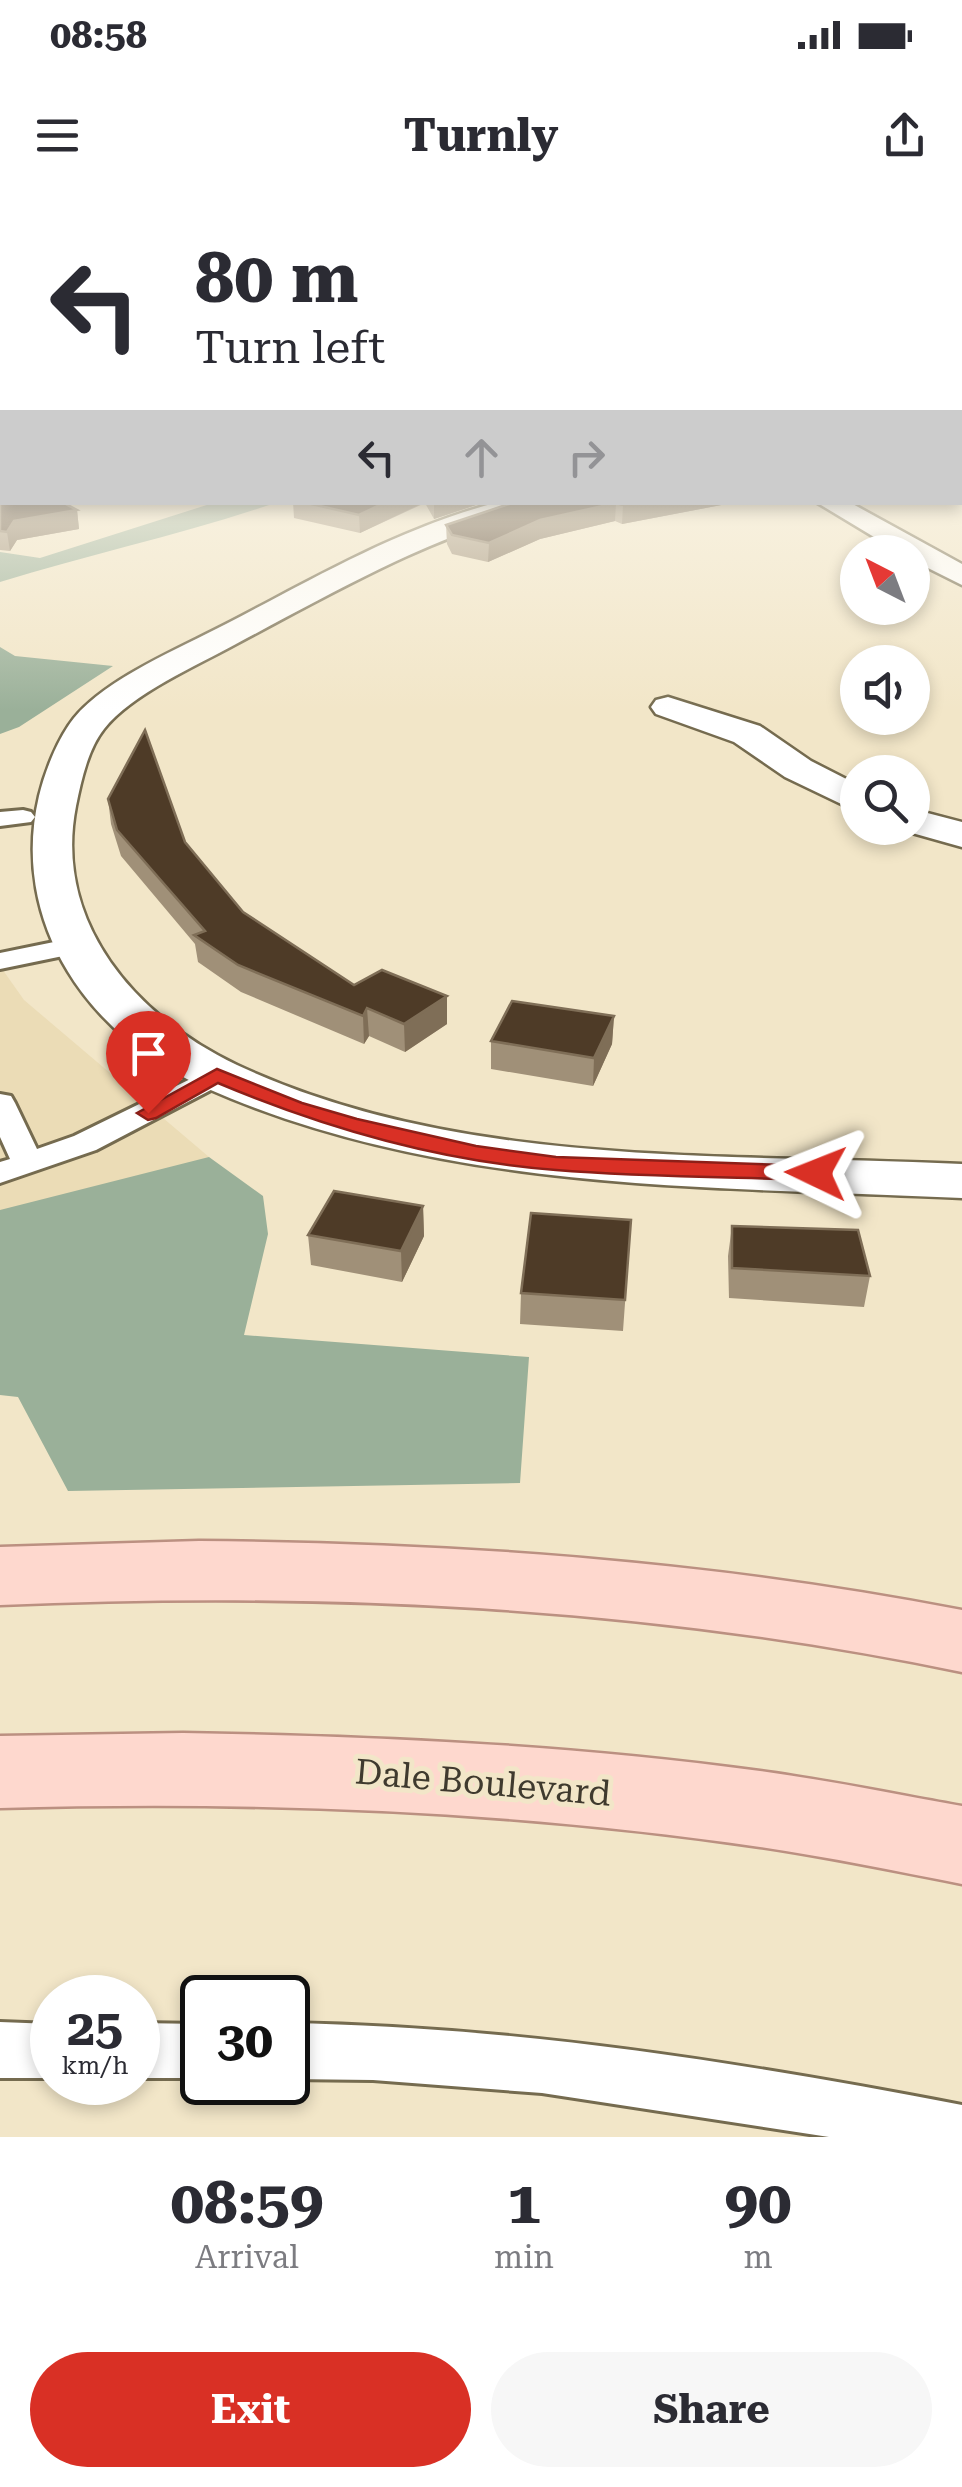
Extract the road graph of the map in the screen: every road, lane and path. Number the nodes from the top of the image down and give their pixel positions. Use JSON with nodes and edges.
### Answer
{"nodes":[{"id":1,"x":436,"y":530,"type":"edge"},
{"id":2,"x":880,"y":530,"type":"edge"},
{"id":3,"x":962,"y":576,"type":"edge"},
{"id":4,"x":668,"y":708,"type":"dead end"},
{"id":5,"x":840,"y":791,"type":"edge"},
{"id":6,"x":12,"y":818,"type":"edge"},
{"id":7,"x":930,"y":826,"type":"edge"},
{"id":8,"x":962,"y":835,"type":"edge"},
{"id":9,"x":54,"y":950,"type":"junction"},
{"id":10,"x":0,"y":961,"type":"edge"},
{"id":11,"x":217,"y":1075,"type":"junction"},
{"id":12,"x":0,"y":1103,"type":"edge"},
{"id":13,"x":14,"y":1168,"type":"edge"},
{"id":14,"x":962,"y":1181,"type":"edge"},
{"id":15,"x":0,"y":1576,"type":"edge"},
{"id":16,"x":962,"y":1640,"type":"edge"},
{"id":17,"x":0,"y":1772,"type":"edge"},
{"id":18,"x":962,"y":1844,"type":"edge"},
{"id":19,"x":0,"y":2050,"type":"edge"},
{"id":20,"x":310,"y":2050,"type":"edge"},
{"id":21,"x":30,"y":2051,"type":"edge"},
{"id":22,"x":962,"y":2134,"type":"edge"}],
"edges":[{"from":1,"to":6,"type":"street"},
{"from":2,"to":3,"type":"street"},
{"from":4,"to":5,"type":"street"},
{"from":6,"to":9,"type":"street"},
{"from":7,"to":8,"type":"street"},
{"from":9,"to":10,"type":"lane"},
{"from":9,"to":11,"type":"street"},
{"from":11,"to":13,"type":"lane"},
{"from":11,"to":14,"type":"street"},
{"from":12,"to":13,"type":"lane"},
{"from":15,"to":16,"type":"main road"},
{"from":17,"to":18,"type":"main road","name":"Dale Boulevard"},
{"from":19,"to":21,"type":"lane"},
{"from":20,"to":22,"type":"lane"}]}
